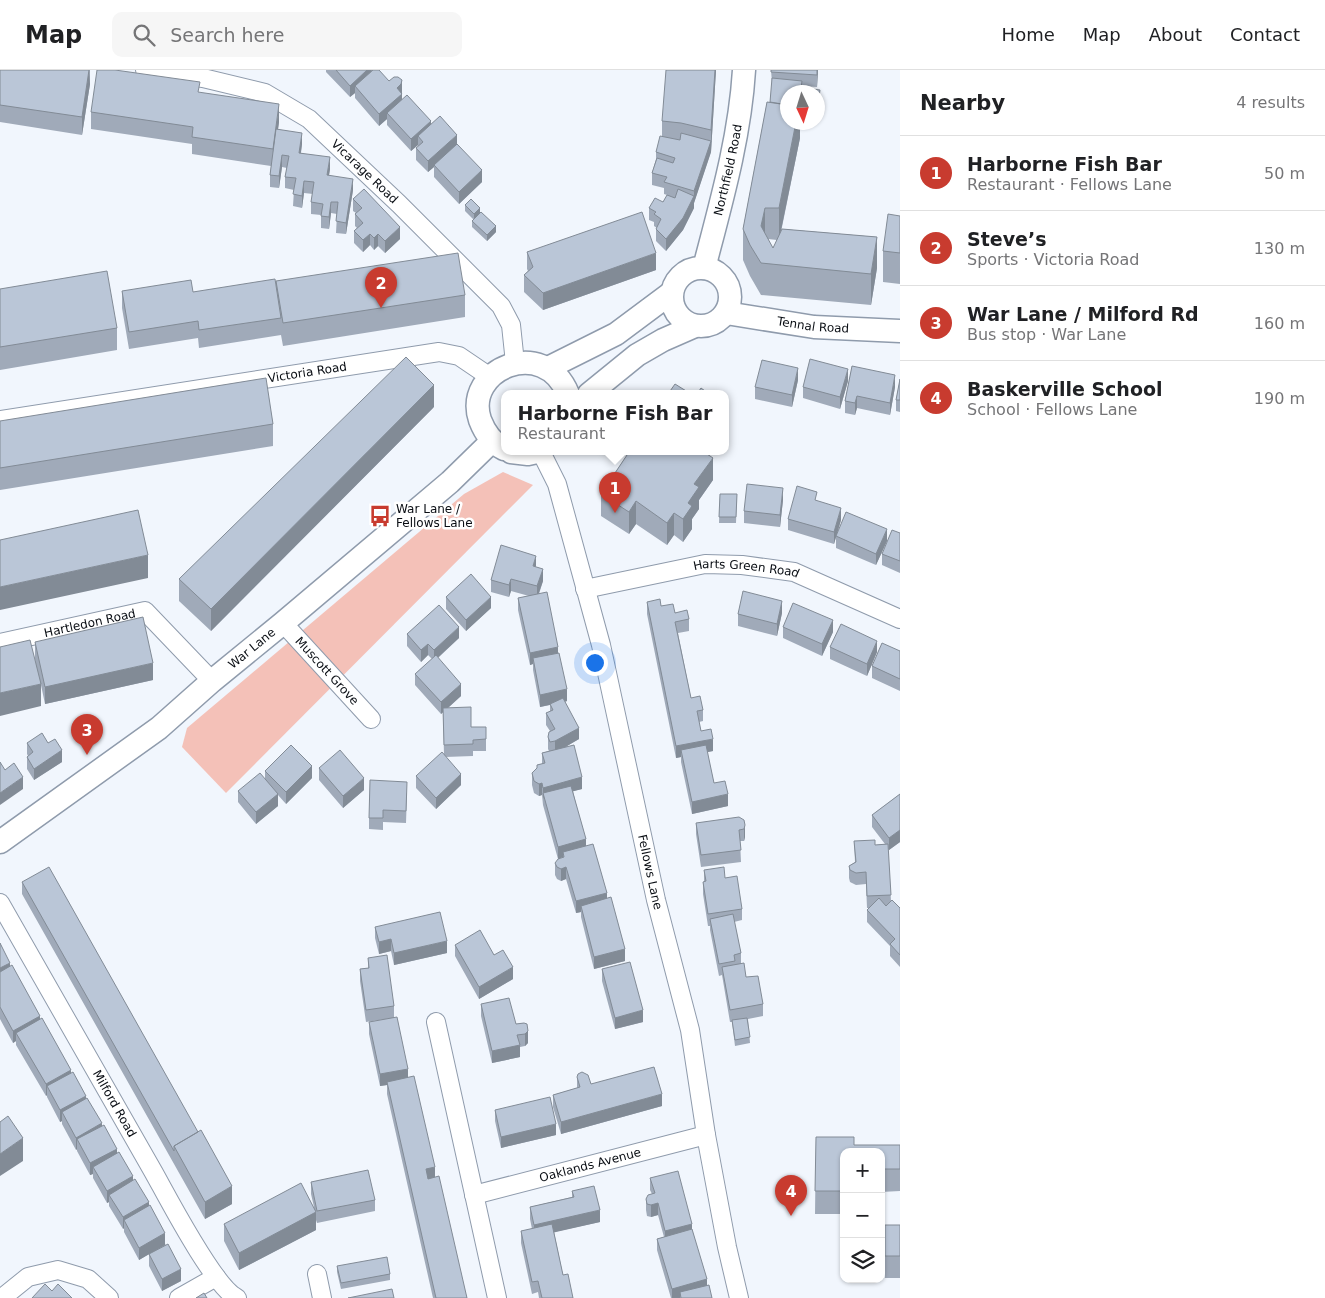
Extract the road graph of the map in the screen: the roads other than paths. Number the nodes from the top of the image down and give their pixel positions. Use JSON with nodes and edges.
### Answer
{"nodes":[{"id":1,"x":145,"y":70,"type":"edge"},
{"id":2,"x":744,"y":70,"type":"edge"},
{"id":3,"x":704,"y":268,"type":"junction"},
{"id":4,"x":671,"y":293,"type":"junction"},
{"id":5,"x":726,"y":313,"type":"junction"},
{"id":6,"x":695,"y":326,"type":"junction"},
{"id":7,"x":900,"y":331,"type":"edge"},
{"id":8,"x":515,"y":363,"type":"junction"},
{"id":9,"x":548,"y":368,"type":"junction"},
{"id":10,"x":490,"y":377,"type":"junction"},
{"id":11,"x":566,"y":390,"type":"edge"},
{"id":12,"x":594,"y":390,"type":"edge"},
{"id":13,"x":0,"y":420,"type":"edge"},
{"id":14,"x":501,"y":445,"type":"edge"},
{"id":15,"x":501,"y":448,"type":"edge"},
{"id":16,"x":542,"y":455,"type":"edge"},
{"id":17,"x":585,"y":589,"type":"junction"},
{"id":18,"x":900,"y":619,"type":"edge"},
{"id":19,"x":283,"y":623,"type":"junction"},
{"id":20,"x":0,"y":643,"type":"edge"},
{"id":21,"x":212,"y":681,"type":"junction"},
{"id":22,"x":371,"y":719,"type":"dead end"},
{"id":23,"x":0,"y":842,"type":"edge"},
{"id":24,"x":0,"y":904,"type":"edge"},
{"id":25,"x":436,"y":1022,"type":"dead end"},
{"id":26,"x":706,"y":1135,"type":"junction"},
{"id":27,"x":474,"y":1195,"type":"junction"},
{"id":28,"x":317,"y":1274,"type":"dead end"},
{"id":29,"x":216,"y":1277,"type":"junction"},
{"id":30,"x":2,"y":1298,"type":"edge"},
{"id":31,"x":109,"y":1298,"type":"edge"},
{"id":32,"x":179,"y":1298,"type":"edge"},
{"id":33,"x":237,"y":1298,"type":"edge"},
{"id":34,"x":322,"y":1298,"type":"edge"},
{"id":35,"x":497,"y":1298,"type":"edge"},
{"id":36,"x":739,"y":1298,"type":"edge"}],
"edges":[{"from":1,"to":8,"type":"street","name":"Vicarage Road"},
{"from":2,"to":3,"type":"street","name":"Northfield Road"},
{"from":3,"to":4,"type":"street"},
{"from":3,"to":5,"type":"street"},
{"from":4,"to":6,"type":"street"},
{"from":4,"to":9,"type":"street"},
{"from":5,"to":6,"type":"street"},
{"from":5,"to":7,"type":"street","name":"Tennal Road"},
{"from":6,"to":12,"type":"street"},
{"from":8,"to":9,"type":"street"},
{"from":8,"to":10,"type":"street"},
{"from":9,"to":11,"type":"street"},
{"from":10,"to":13,"type":"street","name":"Victoria Road"},
{"from":10,"to":14,"type":"street"},
{"from":15,"to":19,"type":"street","name":"War Lane"},
{"from":16,"to":17,"type":"street","name":"Fellows Lane"},
{"from":17,"to":18,"type":"street","name":"Harts Green Road"},
{"from":17,"to":26,"type":"street","name":"Fellows Lane"},
{"from":19,"to":21,"type":"street","name":"War Lane"},
{"from":19,"to":22,"type":"street","name":"Muscott Grove"},
{"from":20,"to":21,"type":"street","name":"Hartledon Road"},
{"from":21,"to":23,"type":"street","name":"War Lane"},
{"from":24,"to":29,"type":"street","name":"Milford Road"},
{"from":25,"to":27,"type":"street"},
{"from":26,"to":27,"type":"street","name":"Oaklands Avenue"},
{"from":26,"to":36,"type":"street","name":"Fellows Lane"},
{"from":27,"to":35,"type":"street"},
{"from":28,"to":34,"type":"street"},
{"from":29,"to":32,"type":"street"},
{"from":29,"to":33,"type":"street","name":"Milford Road"},
{"from":30,"to":31,"type":"street"}]}
